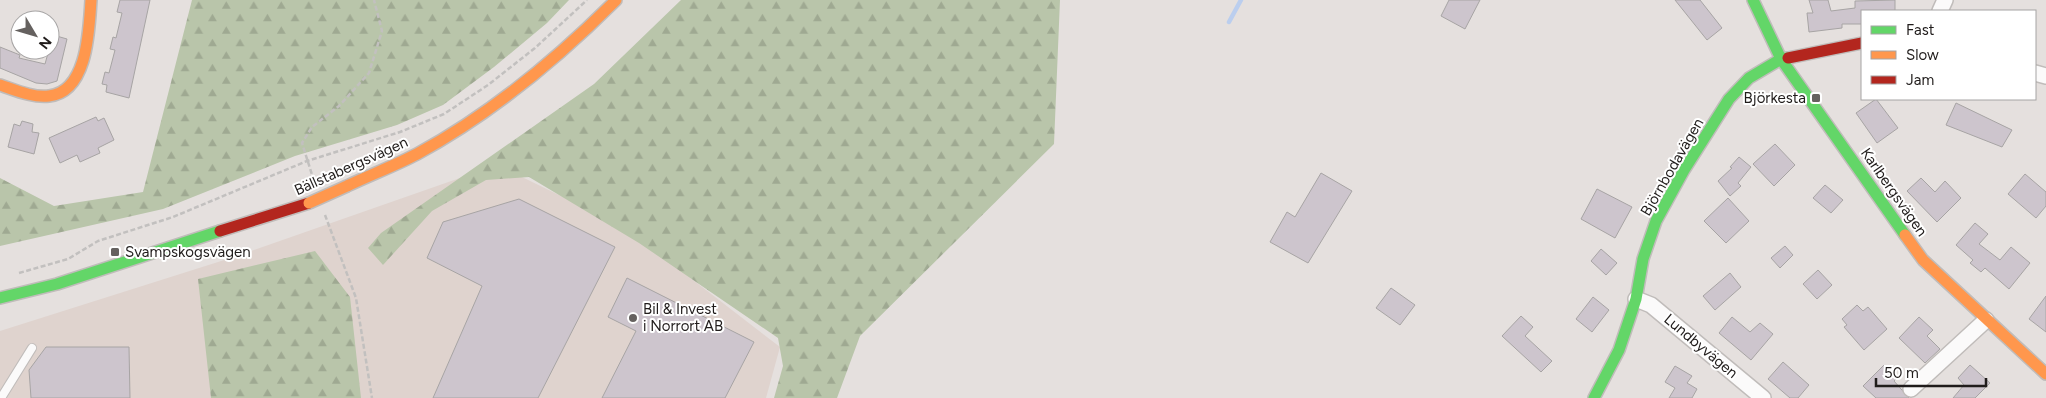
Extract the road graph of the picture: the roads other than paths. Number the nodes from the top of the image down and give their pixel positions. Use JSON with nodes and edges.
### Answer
{"nodes":[{"id":1,"x":91,"y":0,"type":"edge"},
{"id":2,"x":616,"y":0,"type":"edge"},
{"id":3,"x":1753,"y":0,"type":"edge"},
{"id":4,"x":1861,"y":43,"type":"edge"},
{"id":5,"x":1781,"y":59,"type":"junction"},
{"id":6,"x":0,"y":85,"type":"edge"},
{"id":7,"x":57,"y":284,"type":"junction"},
{"id":8,"x":0,"y":298,"type":"edge"},
{"id":9,"x":1636,"y":299,"type":"junction"},
{"id":10,"x":0,"y":308,"type":"edge"},
{"id":11,"x":1986,"y":320,"type":"junction"},
{"id":12,"x":32,"y":348,"type":"dead end"},
{"id":13,"x":2046,"y":374,"type":"edge"},
{"id":14,"x":1911,"y":389,"type":"dead end"},
{"id":15,"x":1,"y":398,"type":"edge"},
{"id":16,"x":1594,"y":398,"type":"edge"},
{"id":17,"x":1763,"y":398,"type":"edge"}],
"edges":[{"from":1,"to":6,"type":"street"},
{"from":2,"to":7,"type":"street","name":"Bällstabergsvägen","bridge":true},
{"from":3,"to":5,"type":"street","name":"Karlbergsvägen"},
{"from":4,"to":5,"type":"street","name":"Björnbodavägen"},
{"from":5,"to":9,"type":"street","name":"Björnbodavägen"},
{"from":5,"to":11,"type":"street","name":"Karlbergsvägen"},
{"from":7,"to":8,"type":"street","name":"Bällstabergsvägen"},
{"from":7,"to":10,"type":"street","name":"Bällstabergsvägen"},
{"from":9,"to":16,"type":"street","name":"Björnbodavägen"},
{"from":9,"to":17,"type":"street","name":"Lundbyvägen"},
{"from":11,"to":13,"type":"street","name":"Karlbergsvägen"},
{"from":11,"to":14,"type":"street"},
{"from":12,"to":15,"type":"lane"}]}
